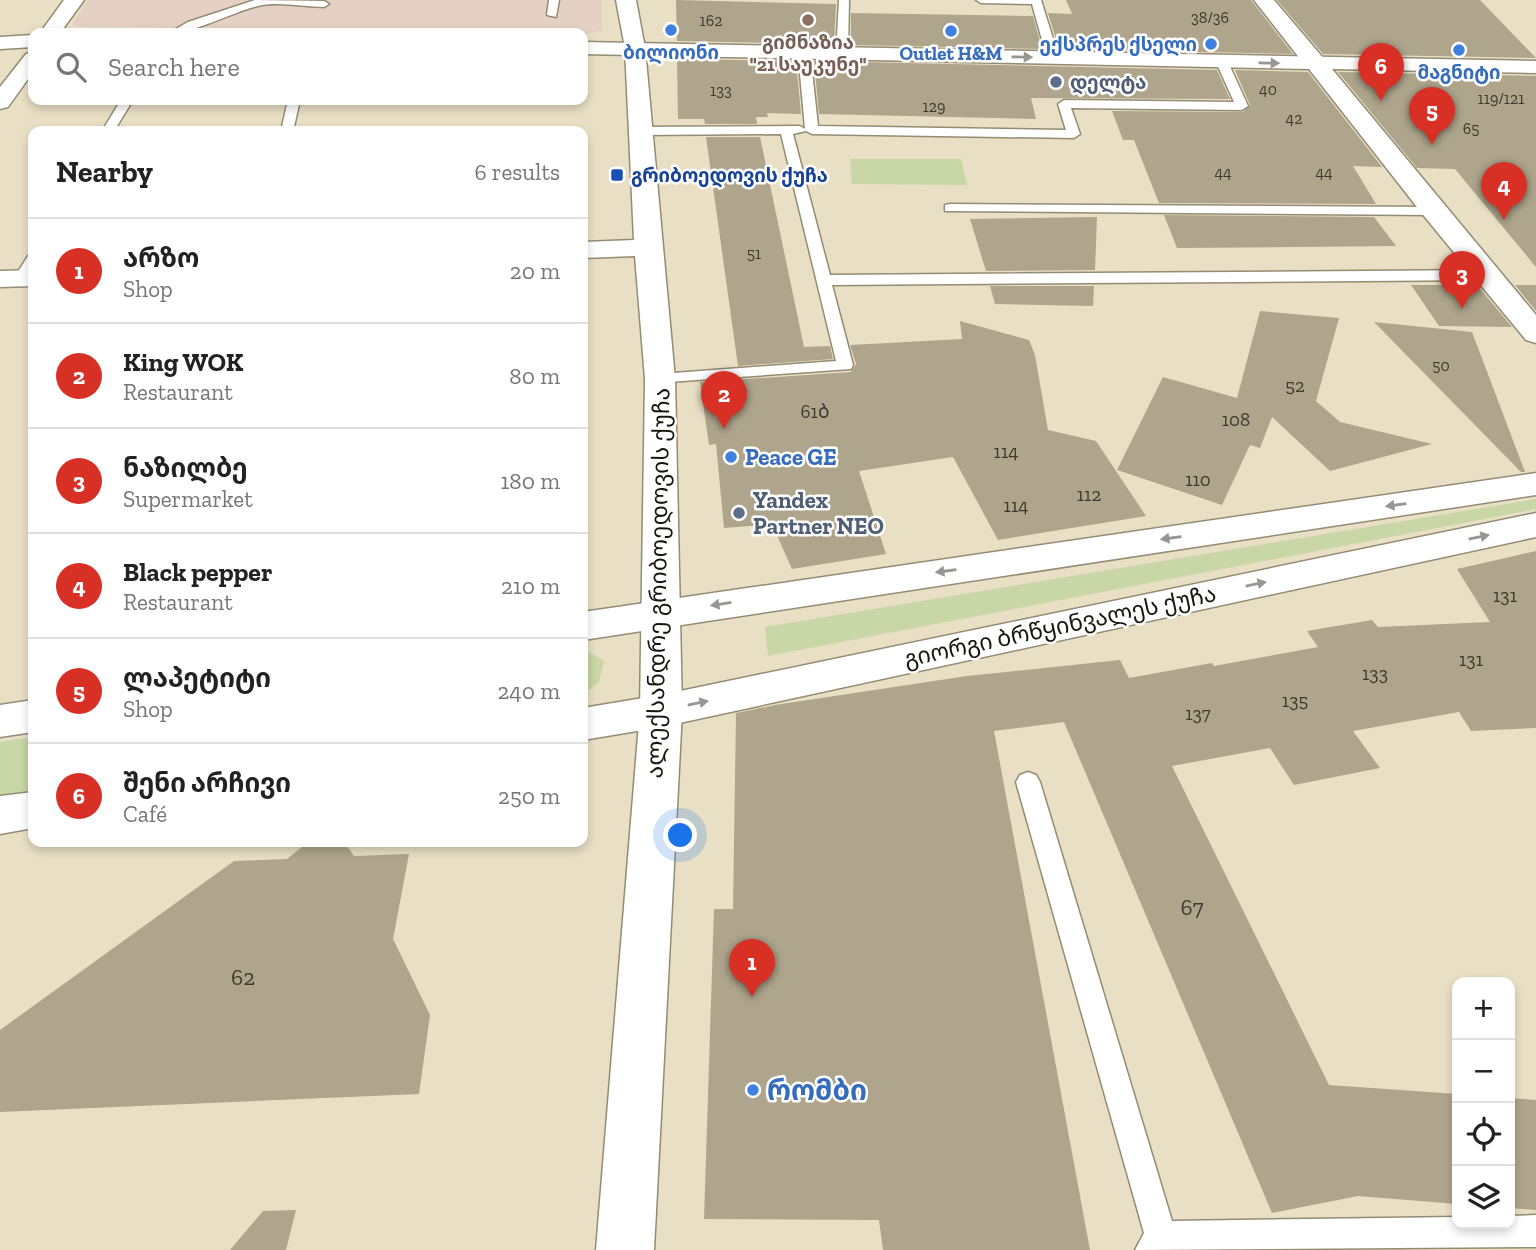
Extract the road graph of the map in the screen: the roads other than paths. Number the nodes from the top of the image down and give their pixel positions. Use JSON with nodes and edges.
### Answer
{"nodes":[{"id":1,"x":74,"y":0,"type":"edge"},
{"id":2,"x":554,"y":0,"type":"edge"},
{"id":3,"x":626,"y":0,"type":"edge"},
{"id":4,"x":844,"y":0,"type":"edge"},
{"id":5,"x":981,"y":0,"type":"edge"},
{"id":6,"x":1264,"y":0,"type":"edge"},
{"id":7,"x":264,"y":1,"type":"edge"},
{"id":8,"x":324,"y":4,"type":"dead end"},
{"id":9,"x":552,"y":15,"type":"dead end"},
{"id":10,"x":54,"y":28,"type":"edge"},
{"id":11,"x":184,"y":28,"type":"edge"},
{"id":12,"x":28,"y":41,"type":"edge"},
{"id":13,"x":0,"y":43,"type":"edge"},
{"id":14,"x":588,"y":48,"type":"edge"},
{"id":15,"x":635,"y":48,"type":"junction"},
{"id":16,"x":804,"y":52,"type":"junction"},
{"id":17,"x":842,"y":53,"type":"junction"},
{"id":18,"x":1053,"y":58,"type":"junction"},
{"id":19,"x":1222,"y":62,"type":"junction"},
{"id":20,"x":1316,"y":64,"type":"junction"},
{"id":21,"x":28,"y":65,"type":"edge"},
{"id":22,"x":1536,"y":67,"type":"edge"},
{"id":23,"x":0,"y":102,"type":"edge"},
{"id":24,"x":124,"y":105,"type":"edge"},
{"id":25,"x":293,"y":105,"type":"edge"},
{"id":26,"x":111,"y":126,"type":"edge"},
{"id":27,"x":288,"y":126,"type":"edge"},
{"id":28,"x":786,"y":130,"type":"junction"},
{"id":29,"x":812,"y":130,"type":"junction"},
{"id":30,"x":641,"y":131,"type":"junction"},
{"id":31,"x":950,"y":208,"type":"dead end"},
{"id":32,"x":1433,"y":211,"type":"junction"},
{"id":33,"x":648,"y":247,"type":"junction"},
{"id":34,"x":588,"y":250,"type":"edge"},
{"id":35,"x":1488,"y":275,"type":"junction"},
{"id":36,"x":824,"y":280,"type":"junction"},
{"id":37,"x":1536,"y":334,"type":"edge"},
{"id":38,"x":660,"y":379,"type":"junction"},
{"id":39,"x":1536,"y":484,"type":"edge"},
{"id":40,"x":1536,"y":525,"type":"edge"},
{"id":41,"x":661,"y":614,"type":"junction"},
{"id":42,"x":588,"y":625,"type":"edge"},
{"id":43,"x":661,"y":711,"type":"junction"},
{"id":44,"x":28,"y":717,"type":"edge"},
{"id":45,"x":0,"y":720,"type":"edge"},
{"id":46,"x":588,"y":723,"type":"edge"},
{"id":47,"x":1028,"y":782,"type":"dead end"},
{"id":48,"x":28,"y":811,"type":"edge"},
{"id":49,"x":0,"y":815,"type":"edge"},
{"id":50,"x":1536,"y":1231,"type":"edge"},
{"id":51,"x":1156,"y":1244,"type":"edge"},
{"id":52,"x":625,"y":1250,"type":"edge"}],
"edges":[{"from":1,"to":10,"type":"street"},
{"from":2,"to":9,"type":"lane"},
{"from":3,"to":15,"type":"street","name":"ალექსანდრე გრიბოედოვის ქუჩა"},
{"from":4,"to":17,"type":"lane"},
{"from":5,"to":18,"type":"lane"},
{"from":6,"to":20,"type":"street"},
{"from":7,"to":8,"type":"lane"},
{"from":7,"to":11,"type":"lane"},
{"from":12,"to":13,"type":"street"},
{"from":14,"to":15,"type":"street"},
{"from":15,"to":16,"type":"street"},
{"from":15,"to":30,"type":"street","name":"ალექსანდრე გრიბოედოვის ქუჩა"},
{"from":16,"to":17,"type":"street"},
{"from":16,"to":29,"type":"lane"},
{"from":17,"to":18,"type":"street","one_way":true},
{"from":18,"to":19,"type":"street"},
{"from":19,"to":20,"type":"street","one_way":true},
{"from":19,"to":29,"type":"lane"},
{"from":20,"to":22,"type":"street"},
{"from":20,"to":32,"type":"street"},
{"from":21,"to":23,"type":"street"},
{"from":24,"to":26,"type":"lane"},
{"from":25,"to":27,"type":"lane"},
{"from":28,"to":29,"type":"lane"},
{"from":28,"to":30,"type":"lane"},
{"from":28,"to":36,"type":"lane"},
{"from":30,"to":33,"type":"street","name":"ალექსანდრე გრიბოედოვის ქუჩა"},
{"from":31,"to":32,"type":"lane"},
{"from":32,"to":35,"type":"street"},
{"from":33,"to":34,"type":"street"},
{"from":33,"to":38,"type":"street","name":"ალექსანდრე გრიბოედოვის ქუჩა"},
{"from":35,"to":36,"type":"lane"},
{"from":35,"to":37,"type":"street"},
{"from":36,"to":38,"type":"lane"},
{"from":38,"to":41,"type":"street","name":"ალექსანდრე გრიბოედოვის ქუჩა"},
{"from":39,"to":41,"type":"street","one_way":true},
{"from":43,"to":40,"type":"street","name":"გიორგი ბრწყინვალეს ქუჩა","one_way":true},
{"from":41,"to":42,"type":"street"},
{"from":41,"to":43,"type":"street","name":"ალექსანდრე გრიბოედოვის ქუჩა"},
{"from":43,"to":46,"type":"street","name":"გიორგი ბრწყინვალეს ქუჩა"},
{"from":43,"to":52,"type":"street","name":"ალექსანდრე გრიბოედოვის ქუჩა"},
{"from":44,"to":45,"type":"street"},
{"from":47,"to":51,"type":"lane"},
{"from":48,"to":49,"type":"street"},
{"from":50,"to":51,"type":"lane"}]}
